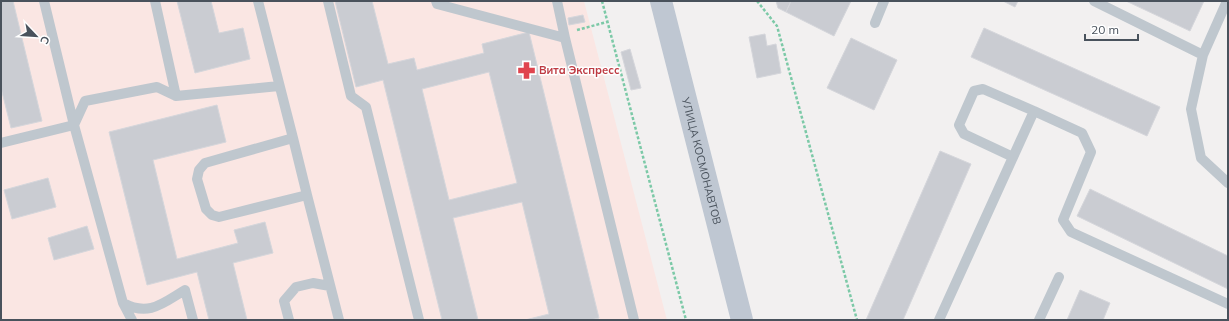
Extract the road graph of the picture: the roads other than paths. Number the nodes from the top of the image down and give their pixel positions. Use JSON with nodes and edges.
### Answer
{"nodes":[{"id":1,"x":44,"y":1,"type":"edge"},
{"id":2,"x":155,"y":1,"type":"edge"},
{"id":3,"x":258,"y":1,"type":"edge"},
{"id":4,"x":328,"y":1,"type":"edge"},
{"id":5,"x":436,"y":1,"type":"edge"},
{"id":6,"x":557,"y":1,"type":"edge"},
{"id":7,"x":661,"y":1,"type":"edge"},
{"id":8,"x":884,"y":1,"type":"edge"},
{"id":9,"x":1094,"y":1,"type":"edge"},
{"id":10,"x":1227,"y":1,"type":"edge"},
{"id":11,"x":875,"y":23,"type":"dead end"},
{"id":12,"x":564,"y":35,"type":"junction"},
{"id":13,"x":1203,"y":55,"type":"junction"},
{"id":14,"x":280,"y":86,"type":"junction"},
{"id":15,"x":176,"y":96,"type":"junction"},
{"id":16,"x":1034,"y":111,"type":"junction"},
{"id":17,"x":74,"y":126,"type":"junction"},
{"id":18,"x":293,"y":138,"type":"junction"},
{"id":19,"x":1,"y":143,"type":"edge"},
{"id":20,"x":1013,"y":157,"type":"junction"},
{"id":21,"x":1228,"y":183,"type":"edge"},
{"id":22,"x":307,"y":195,"type":"junction"},
{"id":23,"x":1059,"y":277,"type":"dead end"},
{"id":24,"x":330,"y":286,"type":"junction"},
{"id":25,"x":123,"y":303,"type":"junction"},
{"id":26,"x":1228,"y":304,"type":"edge"},
{"id":27,"x":132,"y":320,"type":"edge"},
{"id":28,"x":193,"y":320,"type":"edge"},
{"id":29,"x":289,"y":320,"type":"edge"},
{"id":30,"x":339,"y":320,"type":"edge"},
{"id":31,"x":419,"y":320,"type":"edge"},
{"id":32,"x":634,"y":320,"type":"edge"},
{"id":33,"x":742,"y":320,"type":"edge"},
{"id":34,"x":939,"y":320,"type":"edge"},
{"id":35,"x":1039,"y":320,"type":"edge"}],
"edges":[{"from":1,"to":17,"type":"lane"},
{"from":2,"to":15,"type":"lane"},
{"from":3,"to":14,"type":"lane"},
{"from":4,"to":31,"type":"lane"},
{"from":5,"to":12,"type":"lane"},
{"from":6,"to":12,"type":"lane"},
{"from":7,"to":33,"type":"main road","name":"УЛИЦА КОСМОНАВТОВ"},
{"from":8,"to":11,"type":"lane"},
{"from":9,"to":13,"type":"lane"},
{"from":10,"to":13,"type":"lane"},
{"from":12,"to":32,"type":"lane"},
{"from":13,"to":21,"type":"lane"},
{"from":14,"to":15,"type":"lane"},
{"from":14,"to":18,"type":"lane"},
{"from":15,"to":17,"type":"lane"},
{"from":16,"to":20,"type":"lane"},
{"from":16,"to":20,"type":"lane"},
{"from":16,"to":26,"type":"lane"},
{"from":17,"to":19,"type":"lane"},
{"from":17,"to":25,"type":"lane"},
{"from":18,"to":22,"type":"lane"},
{"from":18,"to":22,"type":"lane"},
{"from":20,"to":34,"type":"lane"},
{"from":22,"to":24,"type":"lane"},
{"from":23,"to":35,"type":"lane"},
{"from":24,"to":29,"type":"lane"},
{"from":24,"to":30,"type":"lane"},
{"from":25,"to":27,"type":"lane"},
{"from":25,"to":28,"type":"lane"}]}
